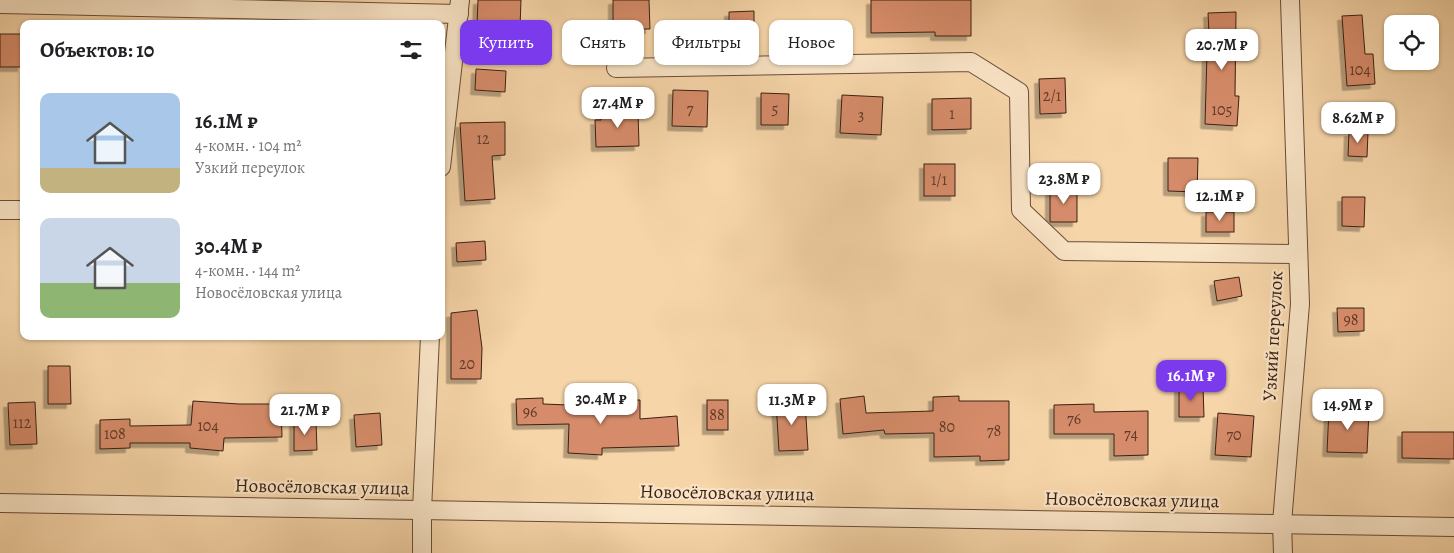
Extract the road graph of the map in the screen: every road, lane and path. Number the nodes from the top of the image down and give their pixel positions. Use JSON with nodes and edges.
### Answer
{"nodes":[{"id":1,"x":1290,"y":0,"type":"edge"},
{"id":2,"x":0,"y":4,"type":"edge"},
{"id":3,"x":460,"y":7,"type":"edge"},
{"id":4,"x":616,"y":68,"type":"dead end"},
{"id":5,"x":445,"y":133,"type":"edge"},
{"id":6,"x":0,"y":210,"type":"edge"},
{"id":7,"x":20,"y":210,"type":"edge"},
{"id":8,"x":1298,"y":254,"type":"junction"},
{"id":9,"x":430,"y":340,"type":"edge"},
{"id":10,"x":0,"y":503,"type":"edge"},
{"id":11,"x":422,"y":510,"type":"junction"},
{"id":12,"x":1282,"y":523,"type":"junction"},
{"id":13,"x":1454,"y":527,"type":"edge"},
{"id":14,"x":422,"y":553,"type":"edge"},
{"id":15,"x":1283,"y":553,"type":"edge"}],
"edges":[{"from":1,"to":8,"type":"street","name":"Узкий переулок"},
{"from":2,"to":3,"type":"street"},
{"from":3,"to":5,"type":"street"},
{"from":4,"to":8,"type":"street"},
{"from":6,"to":7,"type":"street"},
{"from":8,"to":12,"type":"street","name":"Узкий переулок"},
{"from":9,"to":11,"type":"street"},
{"from":10,"to":11,"type":"street","name":"Новосёловская улица"},
{"from":11,"to":12,"type":"street","name":"Новосёловская улица"},
{"from":11,"to":14,"type":"street"},
{"from":12,"to":13,"type":"street","name":"Новосёловская улица"},
{"from":12,"to":15,"type":"street","name":"Узкий переулок"}]}
